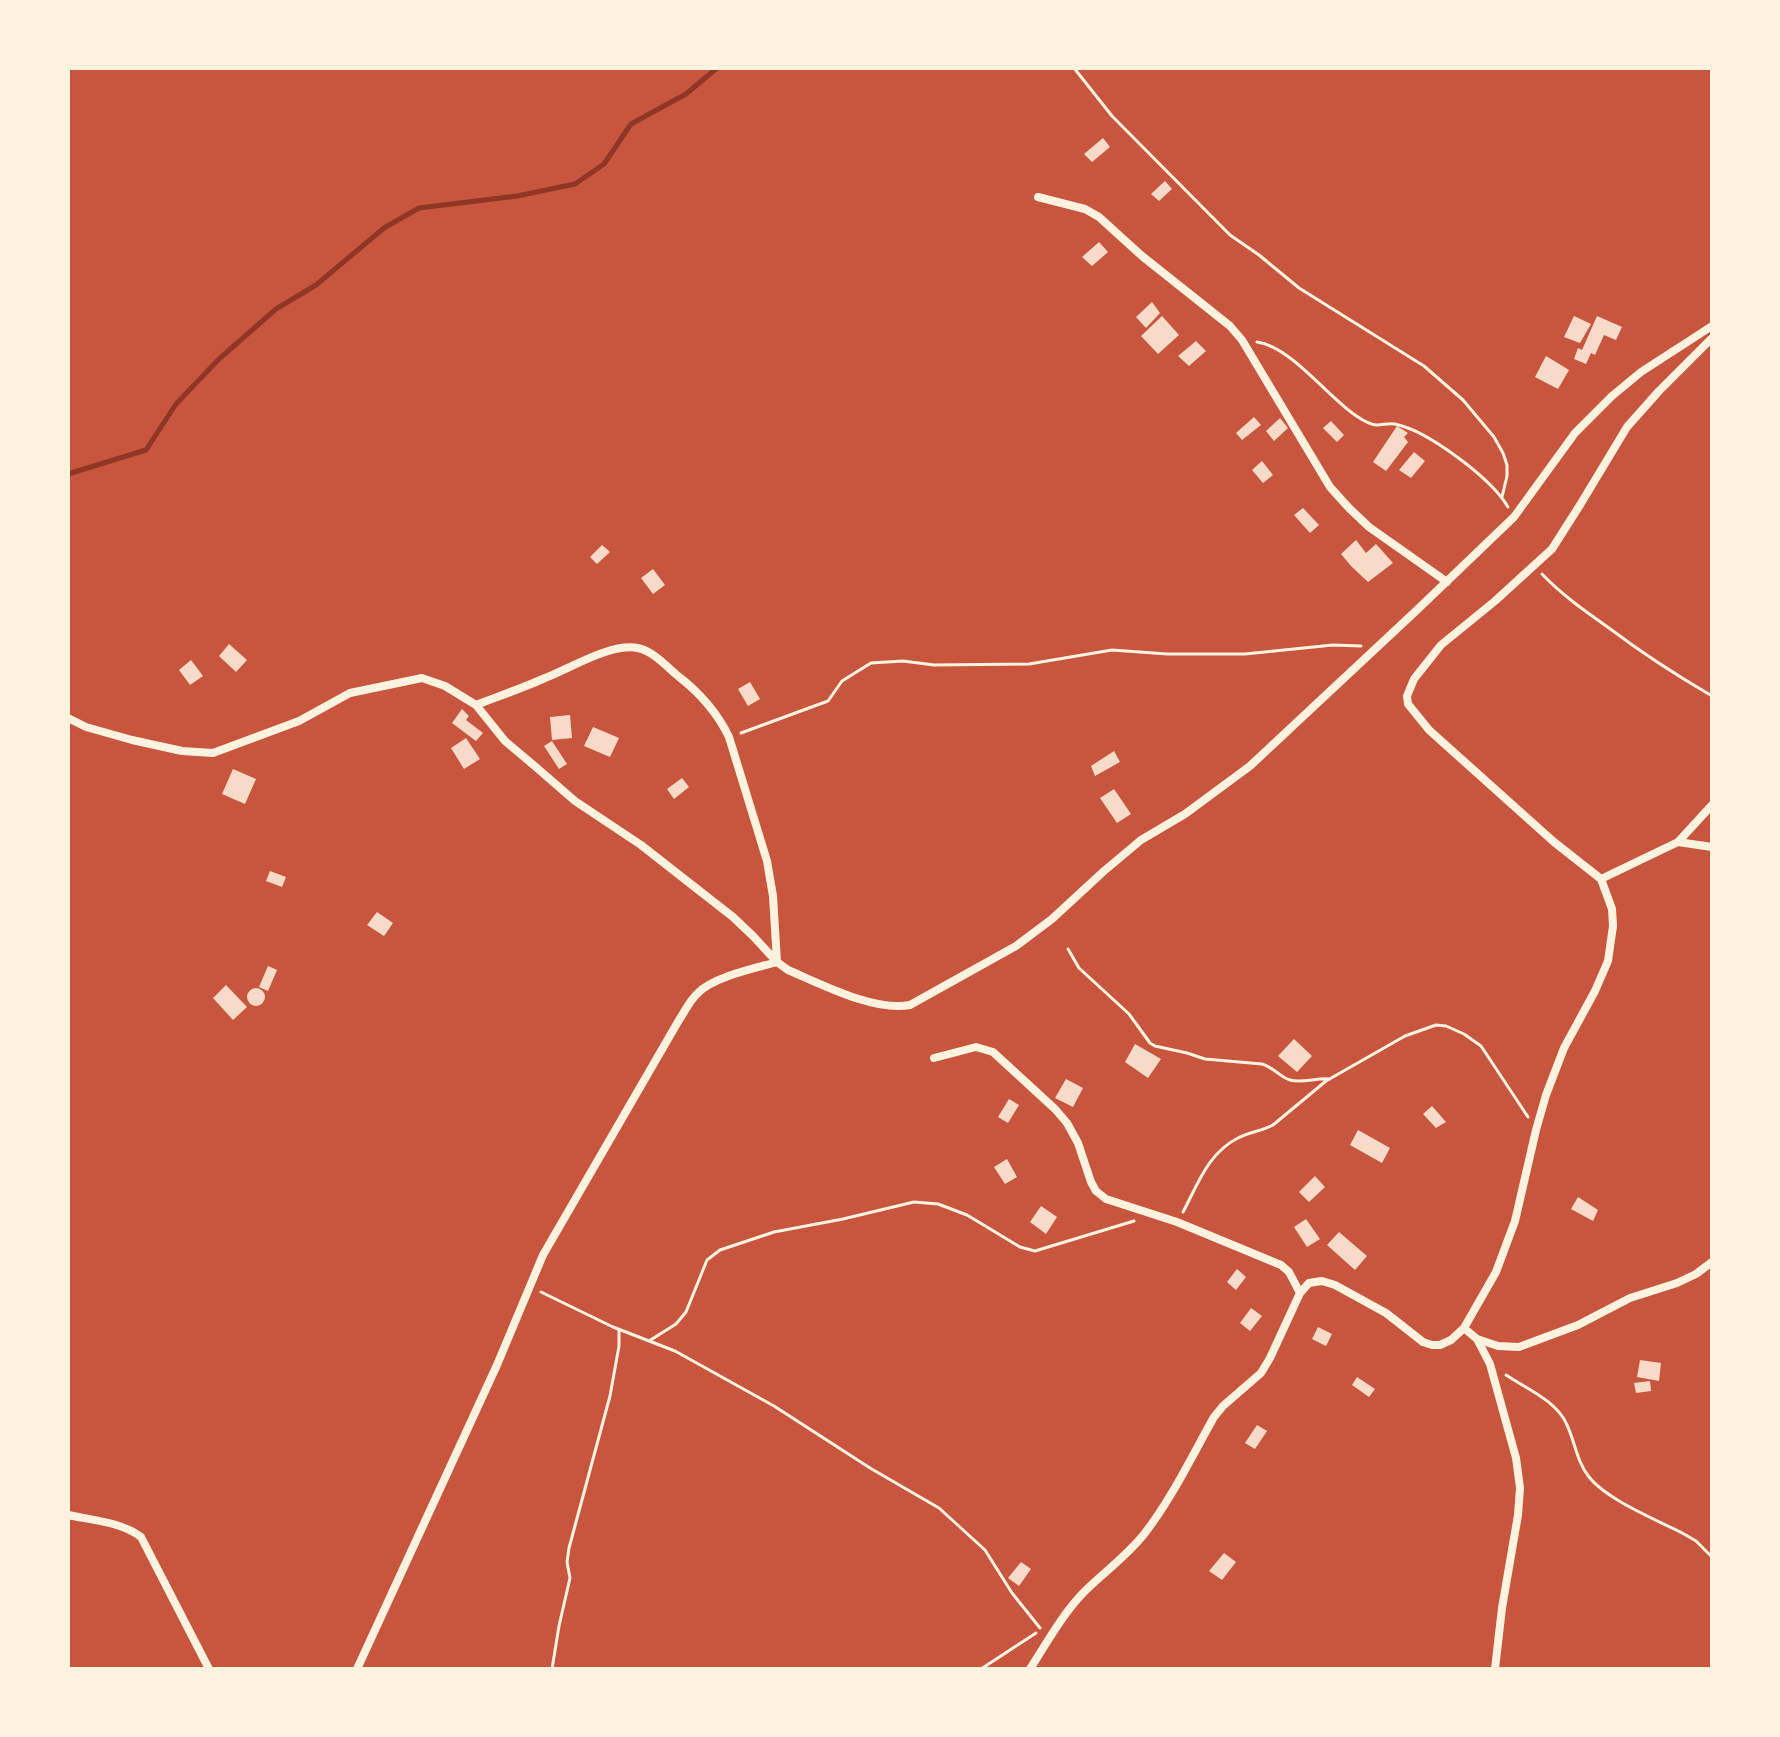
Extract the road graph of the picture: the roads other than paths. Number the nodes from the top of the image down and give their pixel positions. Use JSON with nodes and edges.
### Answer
{"nodes":[{"id":1,"x":1038,"y":197,"type":"dead end"},
{"id":2,"x":1712,"y":326,"type":"edge"},
{"id":3,"x":1712,"y":338,"type":"edge"},
{"id":4,"x":1447,"y":582,"type":"junction"},
{"id":5,"x":476,"y":705,"type":"junction"},
{"id":6,"x":68,"y":718,"type":"edge"},
{"id":7,"x":1712,"y":805,"type":"edge"},
{"id":8,"x":1678,"y":842,"type":"junction"},
{"id":9,"x":1712,"y":847,"type":"edge"},
{"id":10,"x":1601,"y":879,"type":"junction"},
{"id":11,"x":777,"y":962,"type":"junction"},
{"id":12,"x":934,"y":1058,"type":"dead end"},
{"id":13,"x":1712,"y":1262,"type":"edge"},
{"id":14,"x":1300,"y":1293,"type":"junction"},
{"id":15,"x":1464,"y":1328,"type":"junction"},
{"id":16,"x":1477,"y":1339,"type":"junction"},
{"id":17,"x":68,"y":1515,"type":"edge"},
{"id":18,"x":209,"y":1669,"type":"edge"},
{"id":19,"x":357,"y":1669,"type":"edge"},
{"id":20,"x":1030,"y":1669,"type":"edge"},
{"id":21,"x":1495,"y":1669,"type":"edge"}],
"edges":[{"from":1,"to":4,"type":"street"},
{"from":2,"to":4,"type":"street"},
{"from":3,"to":10,"type":"street"},
{"from":4,"to":11,"type":"street"},
{"from":5,"to":6,"type":"street"},
{"from":5,"to":11,"type":"street"},
{"from":5,"to":11,"type":"street"},
{"from":7,"to":8,"type":"street"},
{"from":8,"to":9,"type":"street"},
{"from":8,"to":10,"type":"street"},
{"from":10,"to":15,"type":"street"},
{"from":11,"to":19,"type":"street"},
{"from":12,"to":14,"type":"street"},
{"from":13,"to":16,"type":"street"},
{"from":14,"to":15,"type":"street"},
{"from":14,"to":20,"type":"street"},
{"from":15,"to":16,"type":"street"},
{"from":16,"to":21,"type":"street"},
{"from":17,"to":18,"type":"street"}]}
